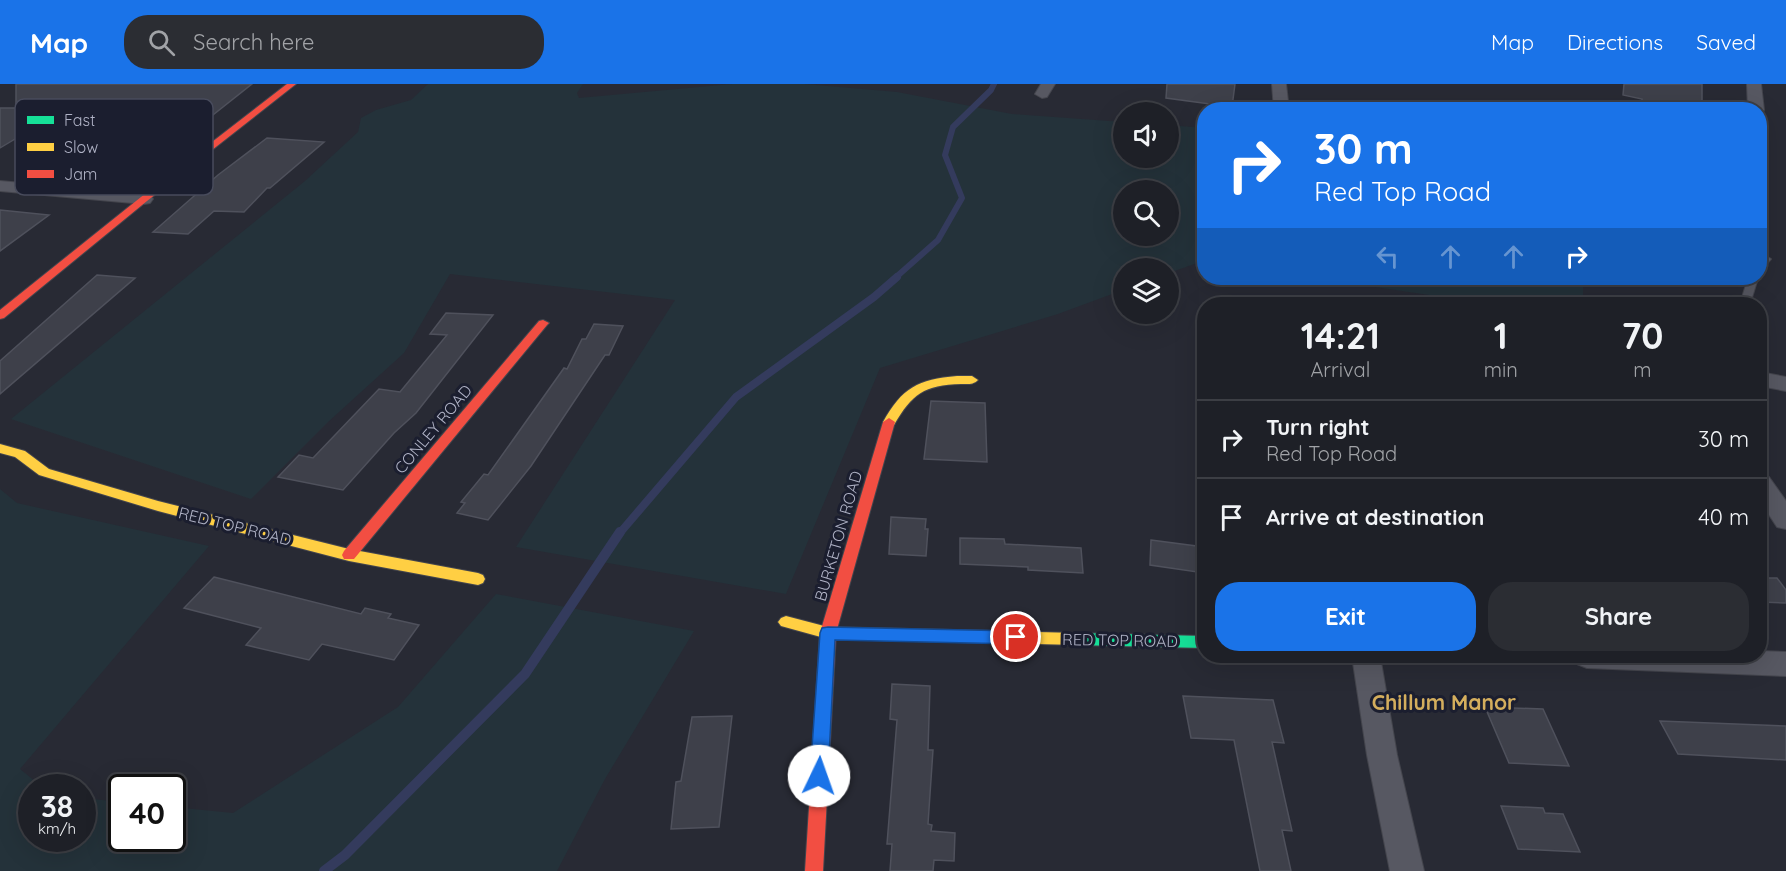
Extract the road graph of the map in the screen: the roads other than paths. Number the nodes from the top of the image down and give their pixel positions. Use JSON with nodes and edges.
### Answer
{"nodes":[{"id":1,"x":292,"y":84,"type":"edge"},
{"id":2,"x":1279,"y":84,"type":"edge"},
{"id":3,"x":1754,"y":84,"type":"edge"},
{"id":4,"x":1281,"y":102,"type":"edge"},
{"id":5,"x":1755,"y":102,"type":"edge"},
{"id":6,"x":213,"y":145,"type":"edge"},
{"id":7,"x":0,"y":186,"type":"edge"},
{"id":8,"x":15,"y":187,"type":"edge"},
{"id":9,"x":100,"y":195,"type":"edge"},
{"id":10,"x":149,"y":195,"type":"edge"},
{"id":11,"x":144,"y":199,"type":"junction"},
{"id":12,"x":0,"y":315,"type":"edge"},
{"id":13,"x":543,"y":323,"type":"dead end"},
{"id":14,"x":1767,"y":377,"type":"edge"},
{"id":15,"x":972,"y":380,"type":"dead end"},
{"id":16,"x":1786,"y":384,"type":"edge"},
{"id":17,"x":0,"y":448,"type":"edge"},
{"id":18,"x":1767,"y":493,"type":"edge"},
{"id":19,"x":1786,"y":520,"type":"edge"},
{"id":20,"x":349,"y":555,"type":"junction"},
{"id":21,"x":478,"y":579,"type":"dead end"},
{"id":22,"x":786,"y":622,"type":"dead end"},
{"id":23,"x":828,"y":633,"type":"junction"},
{"id":24,"x":1197,"y":642,"type":"edge"},
{"id":25,"x":1367,"y":663,"type":"edge"},
{"id":26,"x":1761,"y":663,"type":"edge"},
{"id":27,"x":1786,"y":664,"type":"edge"},
{"id":28,"x":814,"y":871,"type":"edge"},
{"id":29,"x":1407,"y":871,"type":"edge"}],
"edges":[{"from":1,"to":6,"type":"street"},
{"from":2,"to":4,"type":"street"},
{"from":3,"to":5,"type":"street"},
{"from":7,"to":8,"type":"street"},
{"from":9,"to":11,"type":"street"},
{"from":10,"to":11,"type":"street"},
{"from":11,"to":12,"type":"street"},
{"from":13,"to":20,"type":"street","name":"CONLEY ROAD"},
{"from":14,"to":16,"type":"street"},
{"from":15,"to":23,"type":"street","name":"BURKETON ROAD"},
{"from":17,"to":20,"type":"street","name":"RED TOP ROAD"},
{"from":18,"to":19,"type":"street"},
{"from":20,"to":21,"type":"street","name":"RED TOP ROAD"},
{"from":22,"to":23,"type":"street","name":"RED TOP ROAD"},
{"from":23,"to":24,"type":"street","name":"RED TOP ROAD"},
{"from":23,"to":28,"type":"street","name":"BURKETON ROAD"},
{"from":25,"to":29,"type":"street"},
{"from":26,"to":27,"type":"street"}]}
